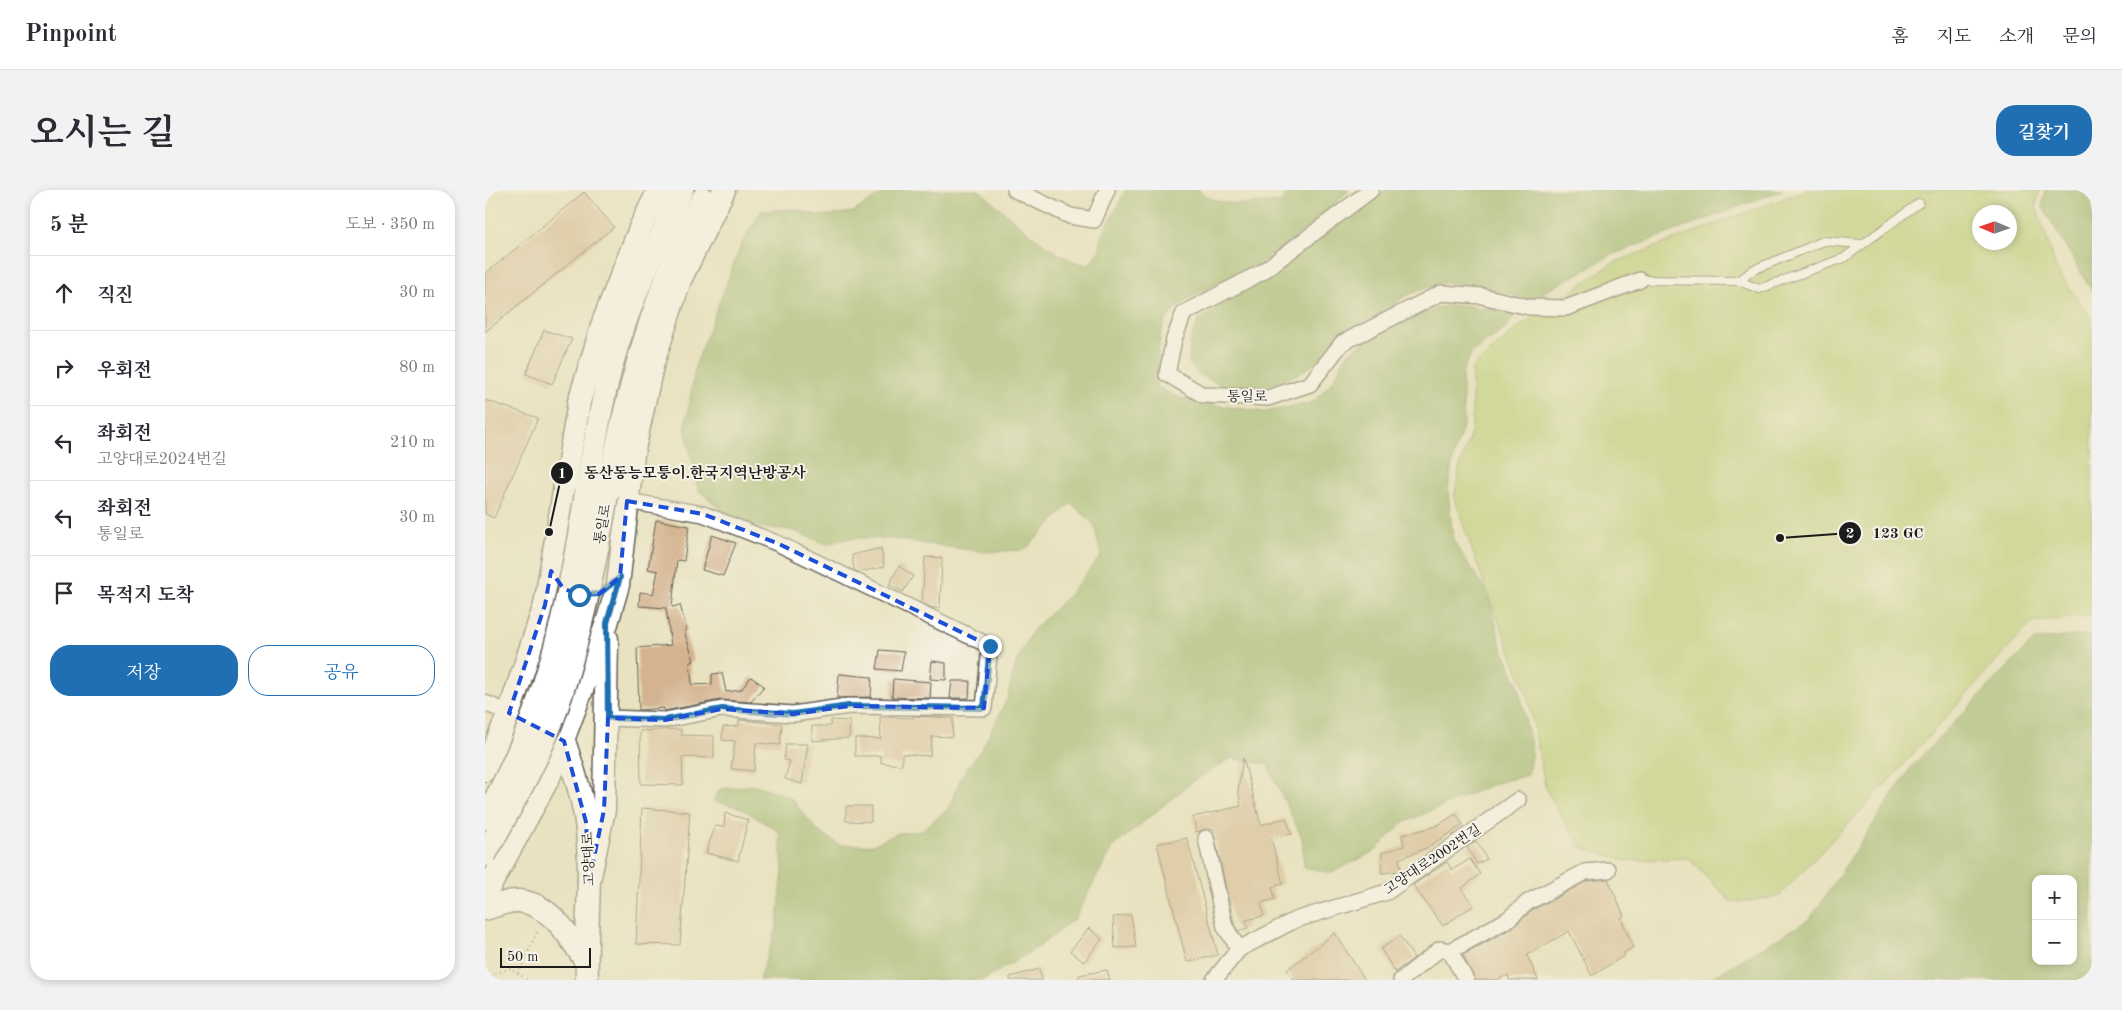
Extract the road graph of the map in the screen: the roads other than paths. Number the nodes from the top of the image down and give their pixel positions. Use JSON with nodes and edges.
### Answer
{"nodes":[{"id":1,"x":659,"y":190,"type":"edge"},
{"id":2,"x":682,"y":190,"type":"edge"},
{"id":3,"x":708,"y":190,"type":"edge"},
{"id":4,"x":724,"y":190,"type":"edge"},
{"id":5,"x":1015,"y":190,"type":"edge"},
{"id":6,"x":1107,"y":190,"type":"edge"},
{"id":7,"x":1371,"y":190,"type":"edge"},
{"id":8,"x":1919,"y":203,"type":"dead end"},
{"id":9,"x":1861,"y":244,"type":"junction"},
{"id":10,"x":1640,"y":280,"type":"joint"},
{"id":11,"x":1739,"y":281,"type":"junction"},
{"id":12,"x":627,"y":501,"type":"junction"},
{"id":13,"x":551,"y":572,"type":"junction"},
{"id":14,"x":620,"y":577,"type":"junction"},
{"id":15,"x":607,"y":623,"type":"junction"},
{"id":16,"x":485,"y":703,"type":"edge"},
{"id":17,"x":509,"y":713,"type":"junction"},
{"id":18,"x":608,"y":718,"type":"junction"},
{"id":19,"x":565,"y":740,"type":"junction"},
{"id":20,"x":485,"y":770,"type":"edge"},
{"id":21,"x":1518,"y":800,"type":"dead end"},
{"id":22,"x":485,"y":818,"type":"edge"},
{"id":23,"x":1206,"y":838,"type":"dead end"},
{"id":24,"x":485,"y":855,"type":"edge"},
{"id":25,"x":1608,"y":870,"type":"dead end"},
{"id":26,"x":589,"y":881,"type":"junction"},
{"id":27,"x":485,"y":895,"type":"edge"},
{"id":28,"x":485,"y":909,"type":"edge"},
{"id":29,"x":1239,"y":948,"type":"junction"},
{"id":30,"x":1450,"y":951,"type":"junction"},
{"id":31,"x":586,"y":971,"type":"edge"},
{"id":32,"x":1214,"y":980,"type":"edge"},
{"id":33,"x":1401,"y":980,"type":"edge"},
{"id":34,"x":1466,"y":980,"type":"edge"}],
"edges":[{"from":1,"to":13,"type":"main road"},
{"from":2,"to":22,"type":"main road","name":"통일로","bridge":true},
{"from":3,"to":24,"type":"main road","name":"통일로","bridge":true},
{"from":4,"to":12,"type":"main road"},
{"from":5,"to":6,"type":"street"},
{"from":7,"to":10,"type":"street","name":"통일로"},
{"from":8,"to":9,"type":"lane"},
{"from":9,"to":11,"type":"lane"},
{"from":9,"to":11,"type":"lane"},
{"from":10,"to":11,"type":"lane"},
{"from":12,"to":14,"type":"main road"},
{"from":12,"to":18,"type":"street","name":"통일로"},
{"from":13,"to":14,"type":"main road"},
{"from":13,"to":17,"type":"main road"},
{"from":14,"to":15,"type":"main road"},
{"from":15,"to":18,"type":"main road"},
{"from":15,"to":19,"type":"main road"},
{"from":16,"to":17,"type":"street"},
{"from":17,"to":19,"type":"main road"},
{"from":17,"to":20,"type":"main road"},
{"from":18,"to":26,"type":"main road"},
{"from":19,"to":26,"type":"main road","name":"고양대로"},
{"from":19,"to":27,"type":"main road"},
{"from":21,"to":29,"type":"street","name":"고양대로2002번길"},
{"from":23,"to":29,"type":"street"},
{"from":25,"to":30,"type":"street"},
{"from":26,"to":31,"type":"main road","name":"고양대로"},
{"from":28,"to":31,"type":"main road"},
{"from":29,"to":32,"type":"street","name":"고양대로2002번길"},
{"from":30,"to":33,"type":"street"},
{"from":30,"to":34,"type":"street"}]}
